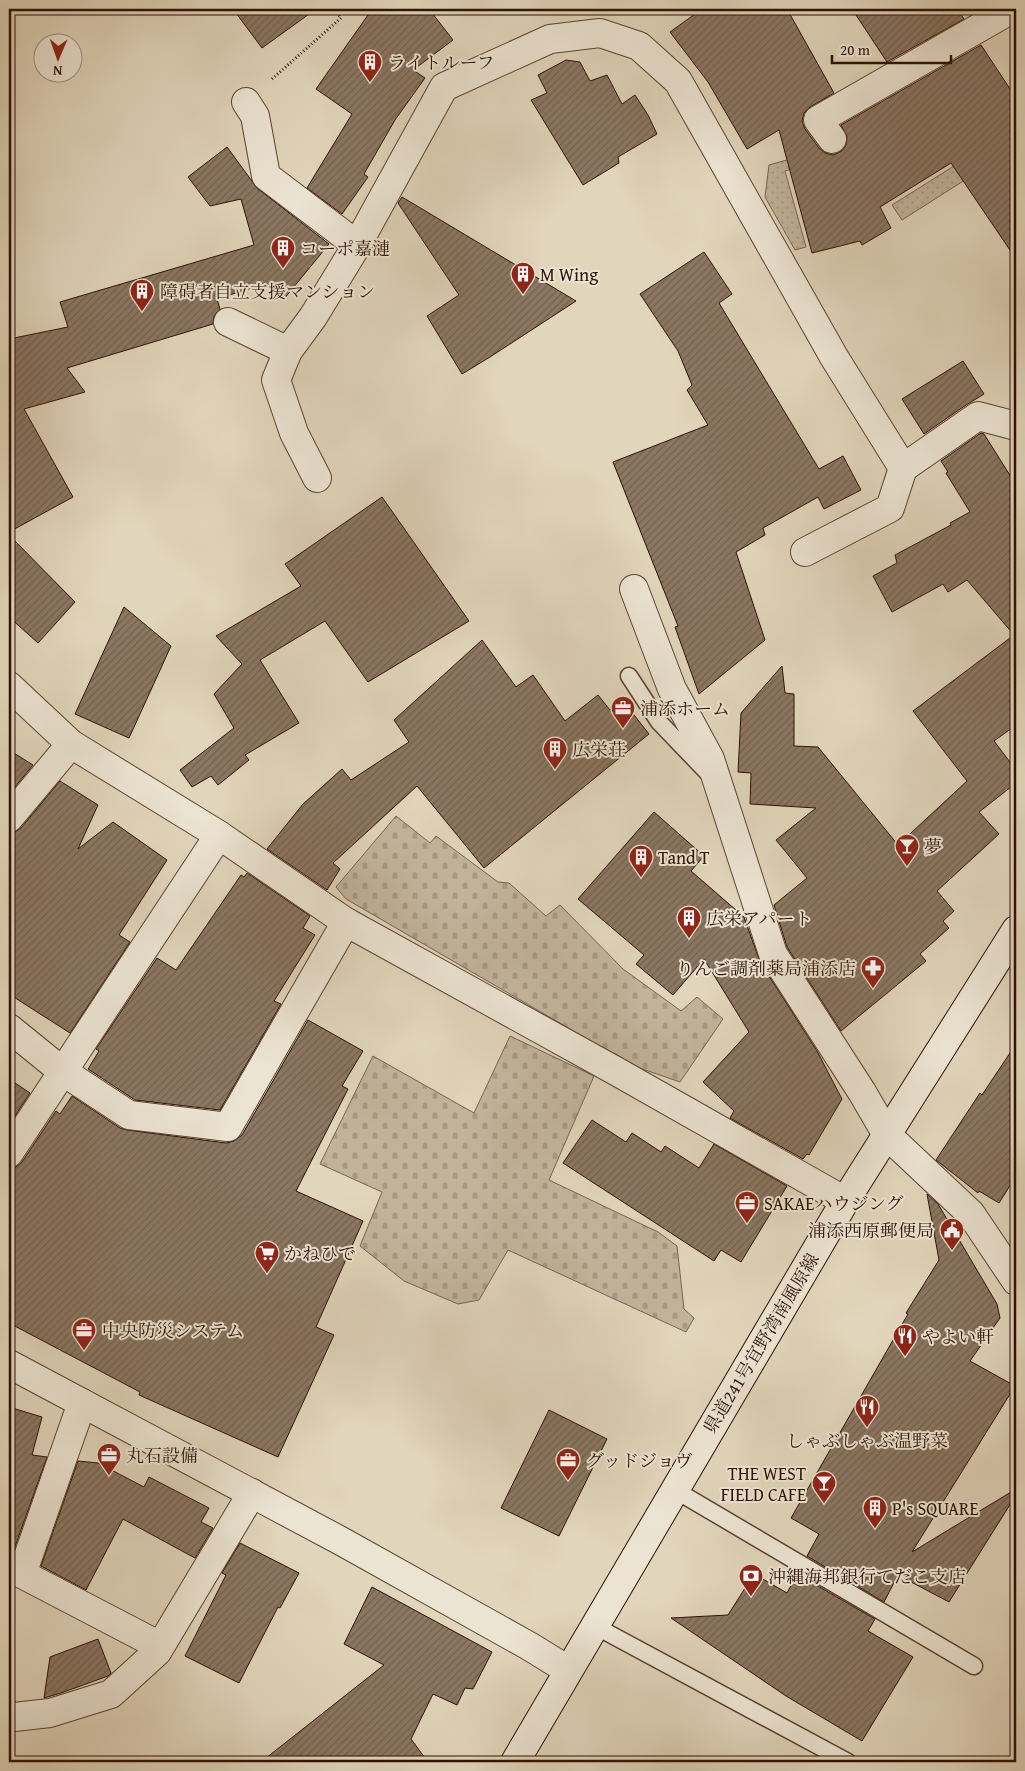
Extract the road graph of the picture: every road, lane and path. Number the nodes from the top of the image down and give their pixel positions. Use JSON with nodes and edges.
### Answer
{"nodes":[{"id":1,"x":334,"y":9,"type":"edge"},
{"id":2,"x":1012,"y":9,"type":"edge"},
{"id":3,"x":1016,"y":15,"type":"edge"},
{"id":4,"x":246,"y":102,"type":"joint"},
{"id":5,"x":832,"y":139,"type":"dead end"},
{"id":6,"x":357,"y":245,"type":"junction"},
{"id":7,"x":228,"y":322,"type":"dead end"},
{"id":8,"x":288,"y":351,"type":"junction"},
{"id":9,"x":1016,"y":426,"type":"edge"},
{"id":10,"x":903,"y":468,"type":"junction"},
{"id":11,"x":317,"y":478,"type":"dead end"},
{"id":12,"x":805,"y":552,"type":"dead end"},
{"id":13,"x":634,"y":589,"type":"dead end"},
{"id":14,"x":629,"y":676,"type":"dead end"},
{"id":15,"x":9,"y":686,"type":"edge"},
{"id":16,"x":71,"y":744,"type":"junction"},
{"id":17,"x":719,"y":785,"type":"junction"},
{"id":18,"x":9,"y":818,"type":"edge"},
{"id":19,"x":219,"y":836,"type":"junction"},
{"id":20,"x":346,"y":922,"type":"junction"},
{"id":21,"x":1016,"y":930,"type":"edge"},
{"id":22,"x":9,"y":1028,"type":"edge"},
{"id":23,"x":62,"y":1071,"type":"junction"},
{"id":24,"x":887,"y":1135,"type":"junction"},
{"id":25,"x":9,"y":1153,"type":"edge"},
{"id":26,"x":845,"y":1201,"type":"junction"},
{"id":27,"x":1016,"y":1281,"type":"edge"},
{"id":28,"x":9,"y":1364,"type":"edge"},
{"id":29,"x":82,"y":1403,"type":"junction"},
{"id":30,"x":675,"y":1490,"type":"junction"},
{"id":31,"x":252,"y":1493,"type":"junction"},
{"id":32,"x":595,"y":1626,"type":"junction"},
{"id":33,"x":160,"y":1646,"type":"junction"},
{"id":34,"x":974,"y":1666,"type":"dead end"},
{"id":35,"x":568,"y":1670,"type":"junction"},
{"id":36,"x":9,"y":1715,"type":"edge"},
{"id":37,"x":515,"y":1762,"type":"edge"},
{"id":38,"x":848,"y":1762,"type":"edge"}],
"edges":[{"from":1,"to":4,"type":"path"},
{"from":2,"to":3,"type":"street"},
{"from":2,"to":5,"type":"street"},
{"from":4,"to":6,"type":"street"},
{"from":6,"to":8,"type":"street"},
{"from":6,"to":10,"type":"street"},
{"from":7,"to":8,"type":"street"},
{"from":8,"to":11,"type":"street"},
{"from":9,"to":10,"type":"street"},
{"from":10,"to":12,"type":"street"},
{"from":13,"to":17,"type":"street"},
{"from":14,"to":17,"type":"lane"},
{"from":15,"to":16,"type":"street"},
{"from":16,"to":18,"type":"street"},
{"from":16,"to":19,"type":"street"},
{"from":17,"to":24,"type":"street"},
{"from":19,"to":20,"type":"street"},
{"from":19,"to":23,"type":"street"},
{"from":20,"to":23,"type":"street"},
{"from":20,"to":26,"type":"street"},
{"from":21,"to":24,"type":"street","name":"県道241号宜野湾南風原線"},
{"from":22,"to":23,"type":"street"},
{"from":23,"to":25,"type":"street"},
{"from":24,"to":26,"type":"street","name":"県道241号宜野湾南風原線"},
{"from":24,"to":27,"type":"street"},
{"from":26,"to":30,"type":"street","name":"県道241号宜野湾南風原線"},
{"from":28,"to":29,"type":"street"},
{"from":29,"to":31,"type":"street"},
{"from":29,"to":33,"type":"street"},
{"from":30,"to":32,"type":"street","name":"県道241号宜野湾南風原線"},
{"from":30,"to":34,"type":"lane"},
{"from":31,"to":33,"type":"street"},
{"from":31,"to":35,"type":"street"},
{"from":32,"to":35,"type":"street","name":"県道241号宜野湾南風原線"},
{"from":32,"to":38,"type":"lane"},
{"from":33,"to":36,"type":"street"},
{"from":35,"to":37,"type":"street","name":"県道241号宜野湾南風原線"}]}
